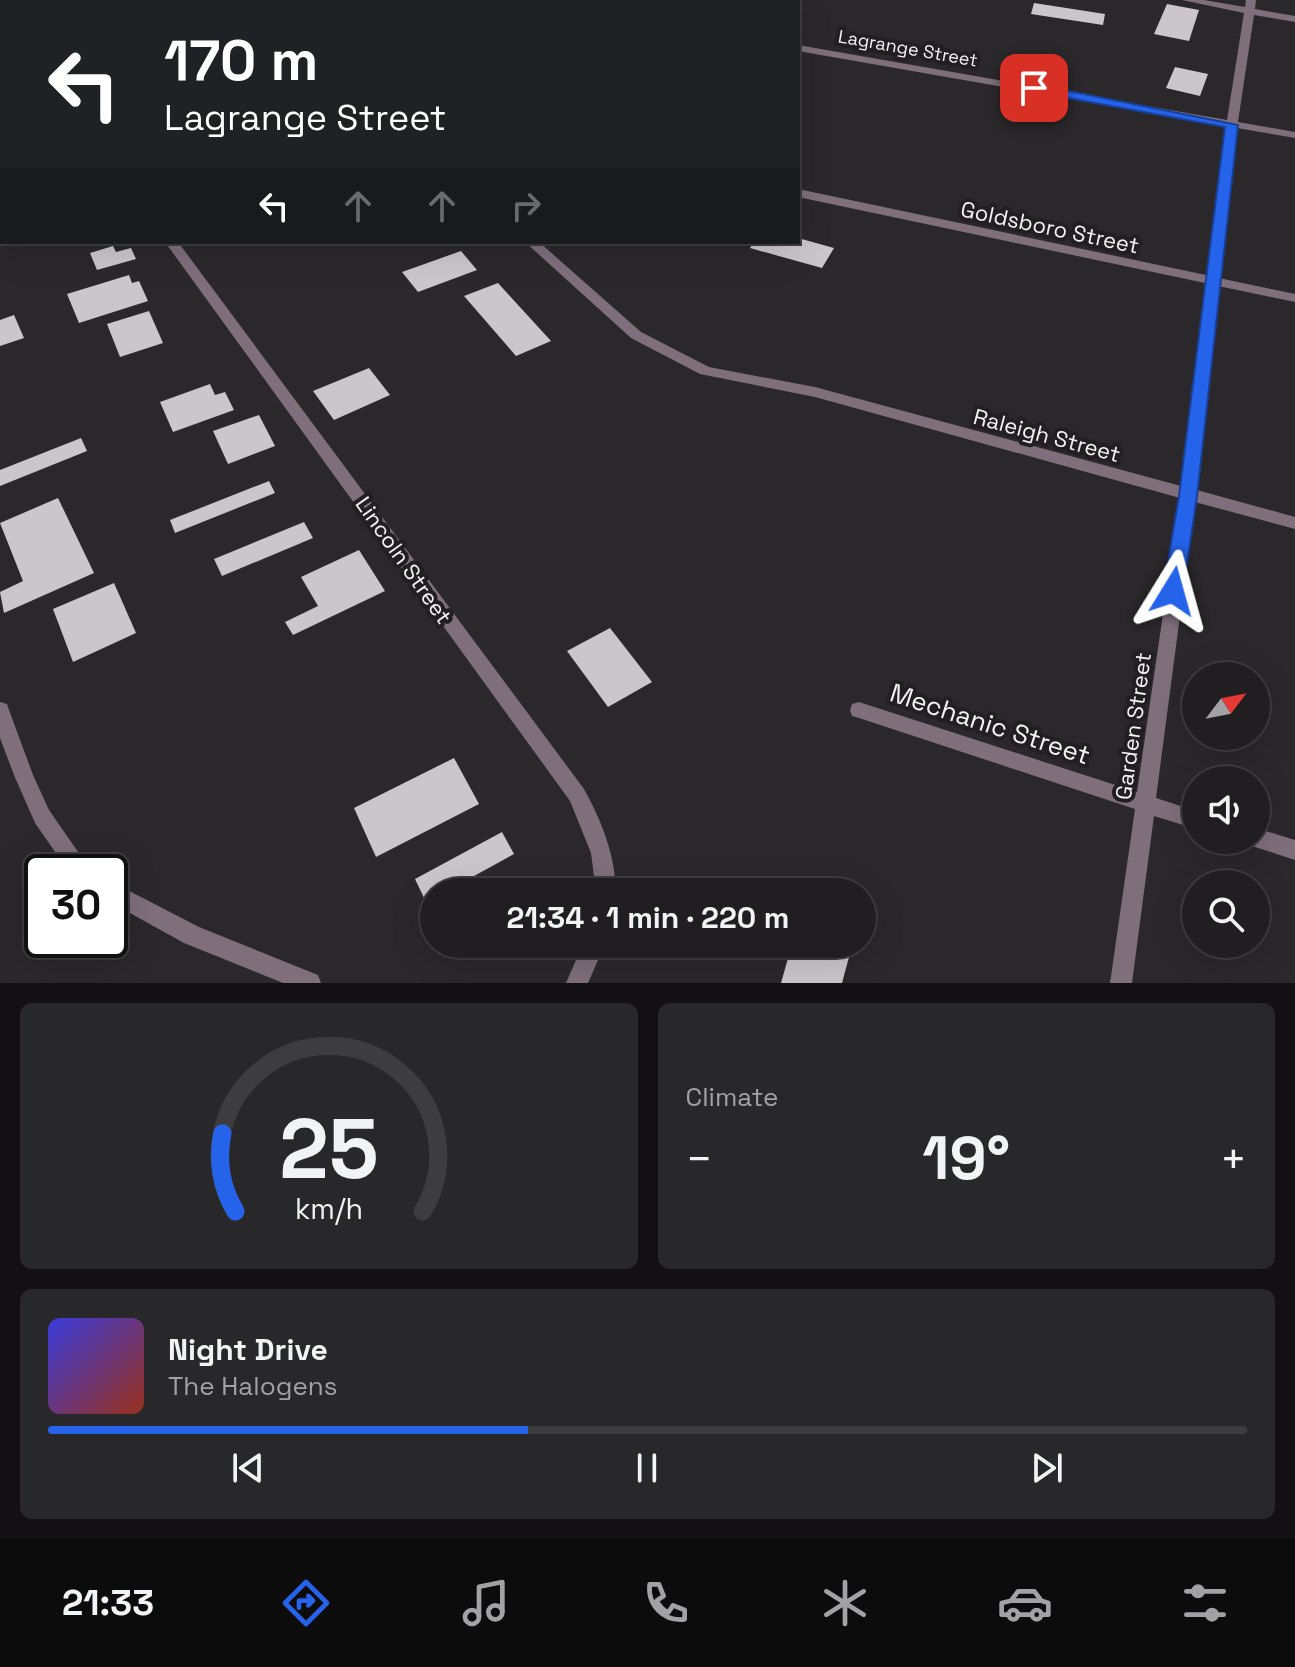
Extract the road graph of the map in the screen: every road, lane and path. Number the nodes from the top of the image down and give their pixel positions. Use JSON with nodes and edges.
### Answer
{"nodes":[{"id":1,"x":1187,"y":0,"type":"edge"},
{"id":2,"x":1250,"y":5,"type":"edge"},
{"id":3,"x":1295,"y":19,"type":"edge"},
{"id":4,"x":800,"y":48,"type":"edge"},
{"id":5,"x":1232,"y":125,"type":"junction"},
{"id":6,"x":1295,"y":135,"type":"edge"},
{"id":7,"x":800,"y":193,"type":"edge"},
{"id":8,"x":172,"y":244,"type":"edge"},
{"id":9,"x":533,"y":244,"type":"edge"},
{"id":10,"x":1213,"y":281,"type":"junction"},
{"id":11,"x":1295,"y":298,"type":"edge"},
{"id":12,"x":1188,"y":496,"type":"junction"},
{"id":13,"x":1295,"y":523,"type":"edge"},
{"id":14,"x":0,"y":710,"type":"edge"},
{"id":15,"x":859,"y":710,"type":"dead end"},
{"id":16,"x":1145,"y":805,"type":"junction"},
{"id":17,"x":1182,"y":816,"type":"edge"},
{"id":18,"x":1270,"y":842,"type":"edge"},
{"id":19,"x":1295,"y":850,"type":"edge"},
{"id":20,"x":65,"y":854,"type":"edge"},
{"id":21,"x":606,"y":878,"type":"edge"},
{"id":22,"x":128,"y":901,"type":"edge"},
{"id":23,"x":588,"y":958,"type":"edge"},
{"id":24,"x":310,"y":983,"type":"edge"},
{"id":25,"x":577,"y":983,"type":"edge"},
{"id":26,"x":1121,"y":983,"type":"edge"}],
"edges":[{"from":1,"to":2,"type":"street"},
{"from":2,"to":3,"type":"street"},
{"from":2,"to":5,"type":"street","name":"Garden Street"},
{"from":4,"to":5,"type":"street","name":"Lagrange Street"},
{"from":5,"to":6,"type":"street","name":"Lagrange Street"},
{"from":5,"to":10,"type":"street","name":"Garden Street"},
{"from":7,"to":10,"type":"street","name":"Goldsboro Street"},
{"from":8,"to":21,"type":"street","name":"Lincoln Street"},
{"from":9,"to":12,"type":"street","name":"Raleigh Street"},
{"from":10,"to":11,"type":"street","name":"Goldsboro Street"},
{"from":10,"to":12,"type":"street","name":"Garden Street"},
{"from":12,"to":13,"type":"street","name":"Raleigh Street"},
{"from":12,"to":16,"type":"street","name":"Garden Street"},
{"from":14,"to":20,"type":"street"},
{"from":15,"to":16,"type":"street","name":"Mechanic Street"},
{"from":16,"to":17,"type":"street","name":"Mechanic Street"},
{"from":16,"to":26,"type":"street","name":"Garden Street"},
{"from":18,"to":19,"type":"street"},
{"from":22,"to":24,"type":"street"},
{"from":23,"to":25,"type":"street"}]}
